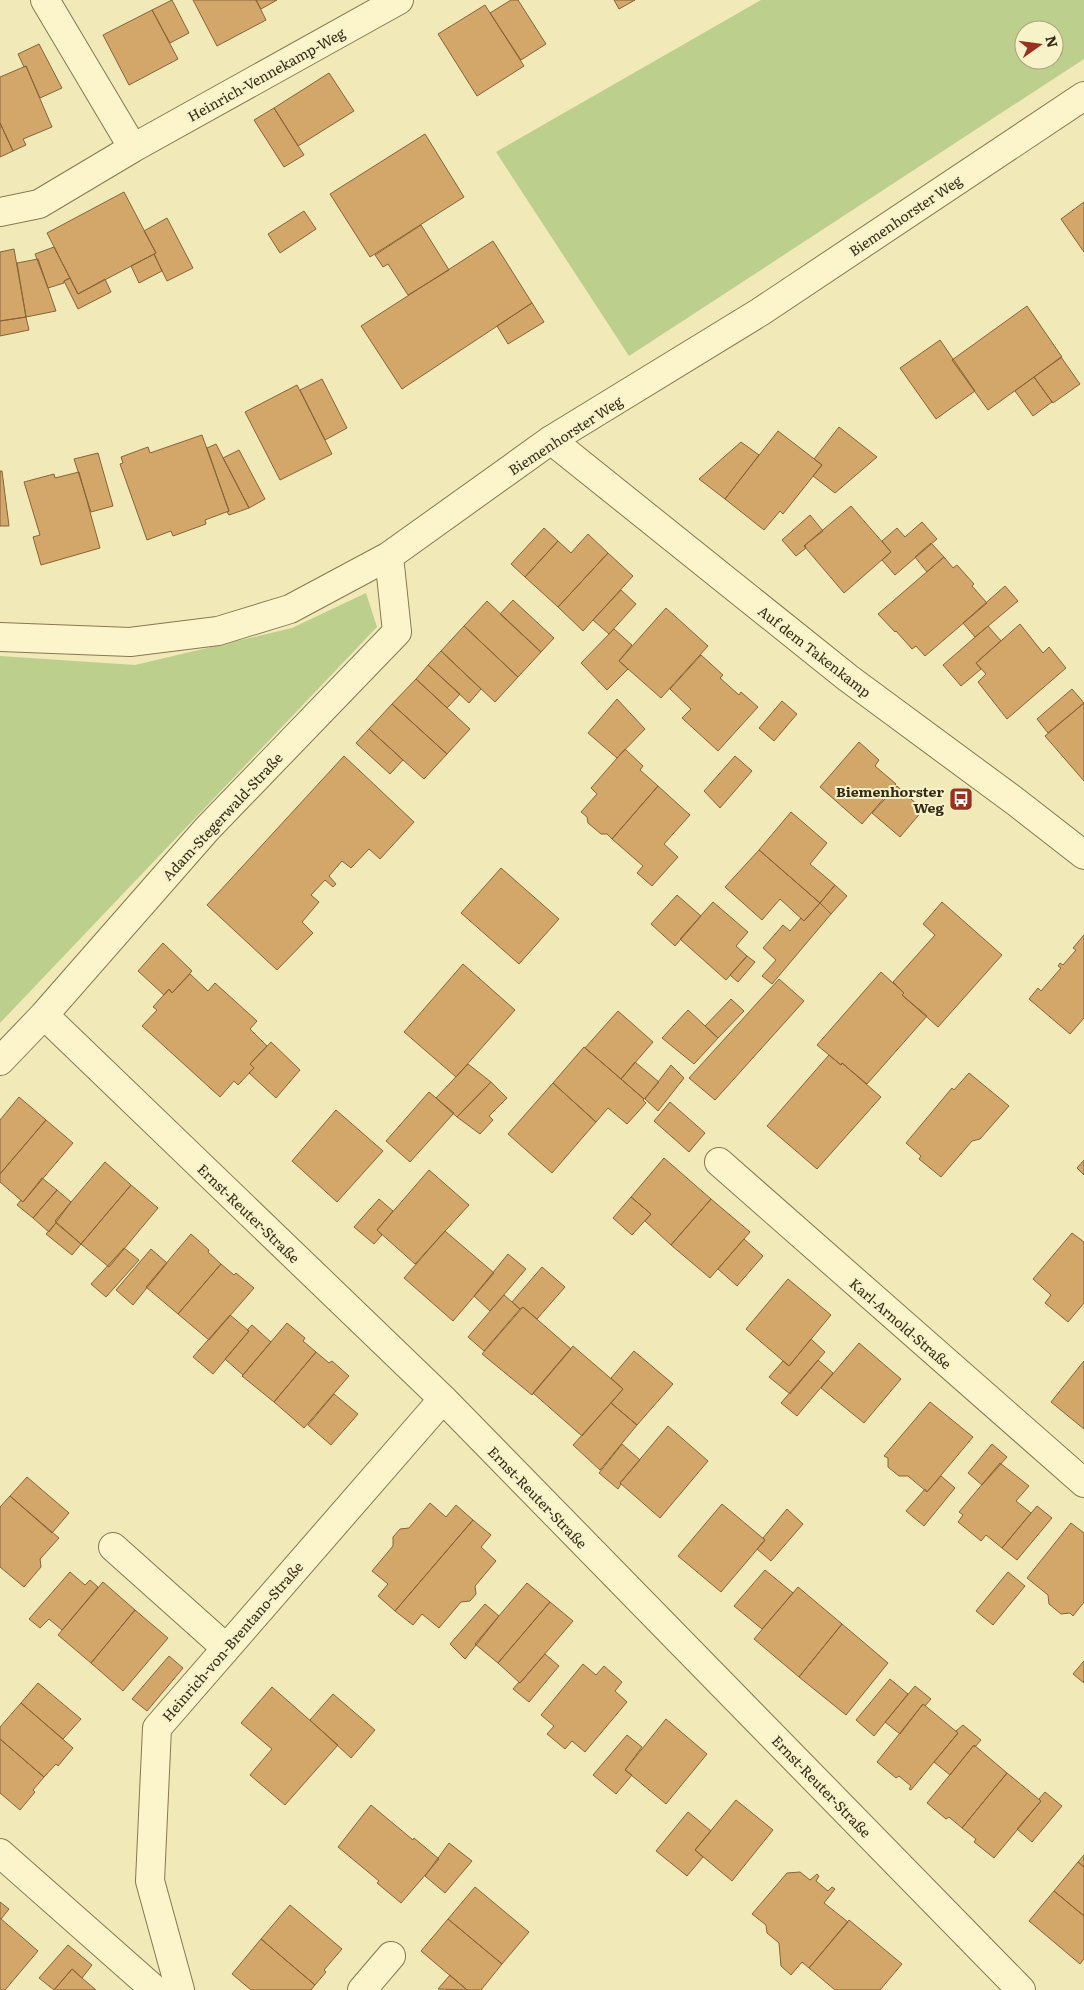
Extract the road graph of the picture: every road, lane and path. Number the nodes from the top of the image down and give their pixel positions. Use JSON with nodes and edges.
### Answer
{"nodes":[{"id":1,"x":45,"y":0,"type":"edge"},
{"id":2,"x":399,"y":0,"type":"edge"},
{"id":3,"x":1084,"y":96,"type":"edge"},
{"id":4,"x":133,"y":148,"type":"junction"},
{"id":5,"x":0,"y":212,"type":"edge"},
{"id":6,"x":552,"y":440,"type":"junction"},
{"id":7,"x":389,"y":556,"type":"junction"},
{"id":8,"x":0,"y":637,"type":"edge"},
{"id":9,"x":1082,"y":850,"type":"edge"},
{"id":10,"x":44,"y":1015,"type":"junction"},
{"id":11,"x":0,"y":1061,"type":"edge"},
{"id":12,"x":719,"y":1162,"type":"dead end"},
{"id":13,"x":443,"y":1399,"type":"junction"},
{"id":14,"x":1084,"y":1482,"type":"edge"},
{"id":15,"x":113,"y":1546,"type":"dead end"},
{"id":16,"x":226,"y":1648,"type":"junction"},
{"id":17,"x":0,"y":1853,"type":"edge"},
{"id":18,"x":391,"y":1956,"type":"dead end"},
{"id":19,"x":155,"y":1990,"type":"edge"},
{"id":20,"x":180,"y":1990,"type":"edge"},
{"id":21,"x":362,"y":1990,"type":"edge"},
{"id":22,"x":1021,"y":1990,"type":"edge"}],
"edges":[{"from":1,"to":4,"type":"street"},
{"from":2,"to":4,"type":"street","name":"Heinrich-Vennekamp-Weg"},
{"from":3,"to":6,"type":"street","name":"Biemenhorster Weg"},
{"from":4,"to":5,"type":"street","name":"Heinrich-Vennekamp-Weg"},
{"from":6,"to":7,"type":"street","name":"Biemenhorster Weg"},
{"from":6,"to":9,"type":"street","name":"Auf dem Takenkamp"},
{"from":7,"to":8,"type":"street","name":"Biemenhorster Weg"},
{"from":7,"to":10,"type":"street","name":"Adam-Stegerwald-Straße"},
{"from":10,"to":11,"type":"street","name":"Adam-Stegerwald-Straße"},
{"from":10,"to":13,"type":"street","name":"Ernst-Reuter-Straße"},
{"from":12,"to":14,"type":"street","name":"Karl-Arnold-Straße"},
{"from":13,"to":16,"type":"street","name":"Heinrich-von-Brentano-Straße"},
{"from":13,"to":22,"type":"street","name":"Ernst-Reuter-Straße"},
{"from":15,"to":16,"type":"street"},
{"from":16,"to":20,"type":"street","name":"Heinrich-von-Brentano-Straße"},
{"from":17,"to":19,"type":"street"},
{"from":18,"to":21,"type":"street"}]}
